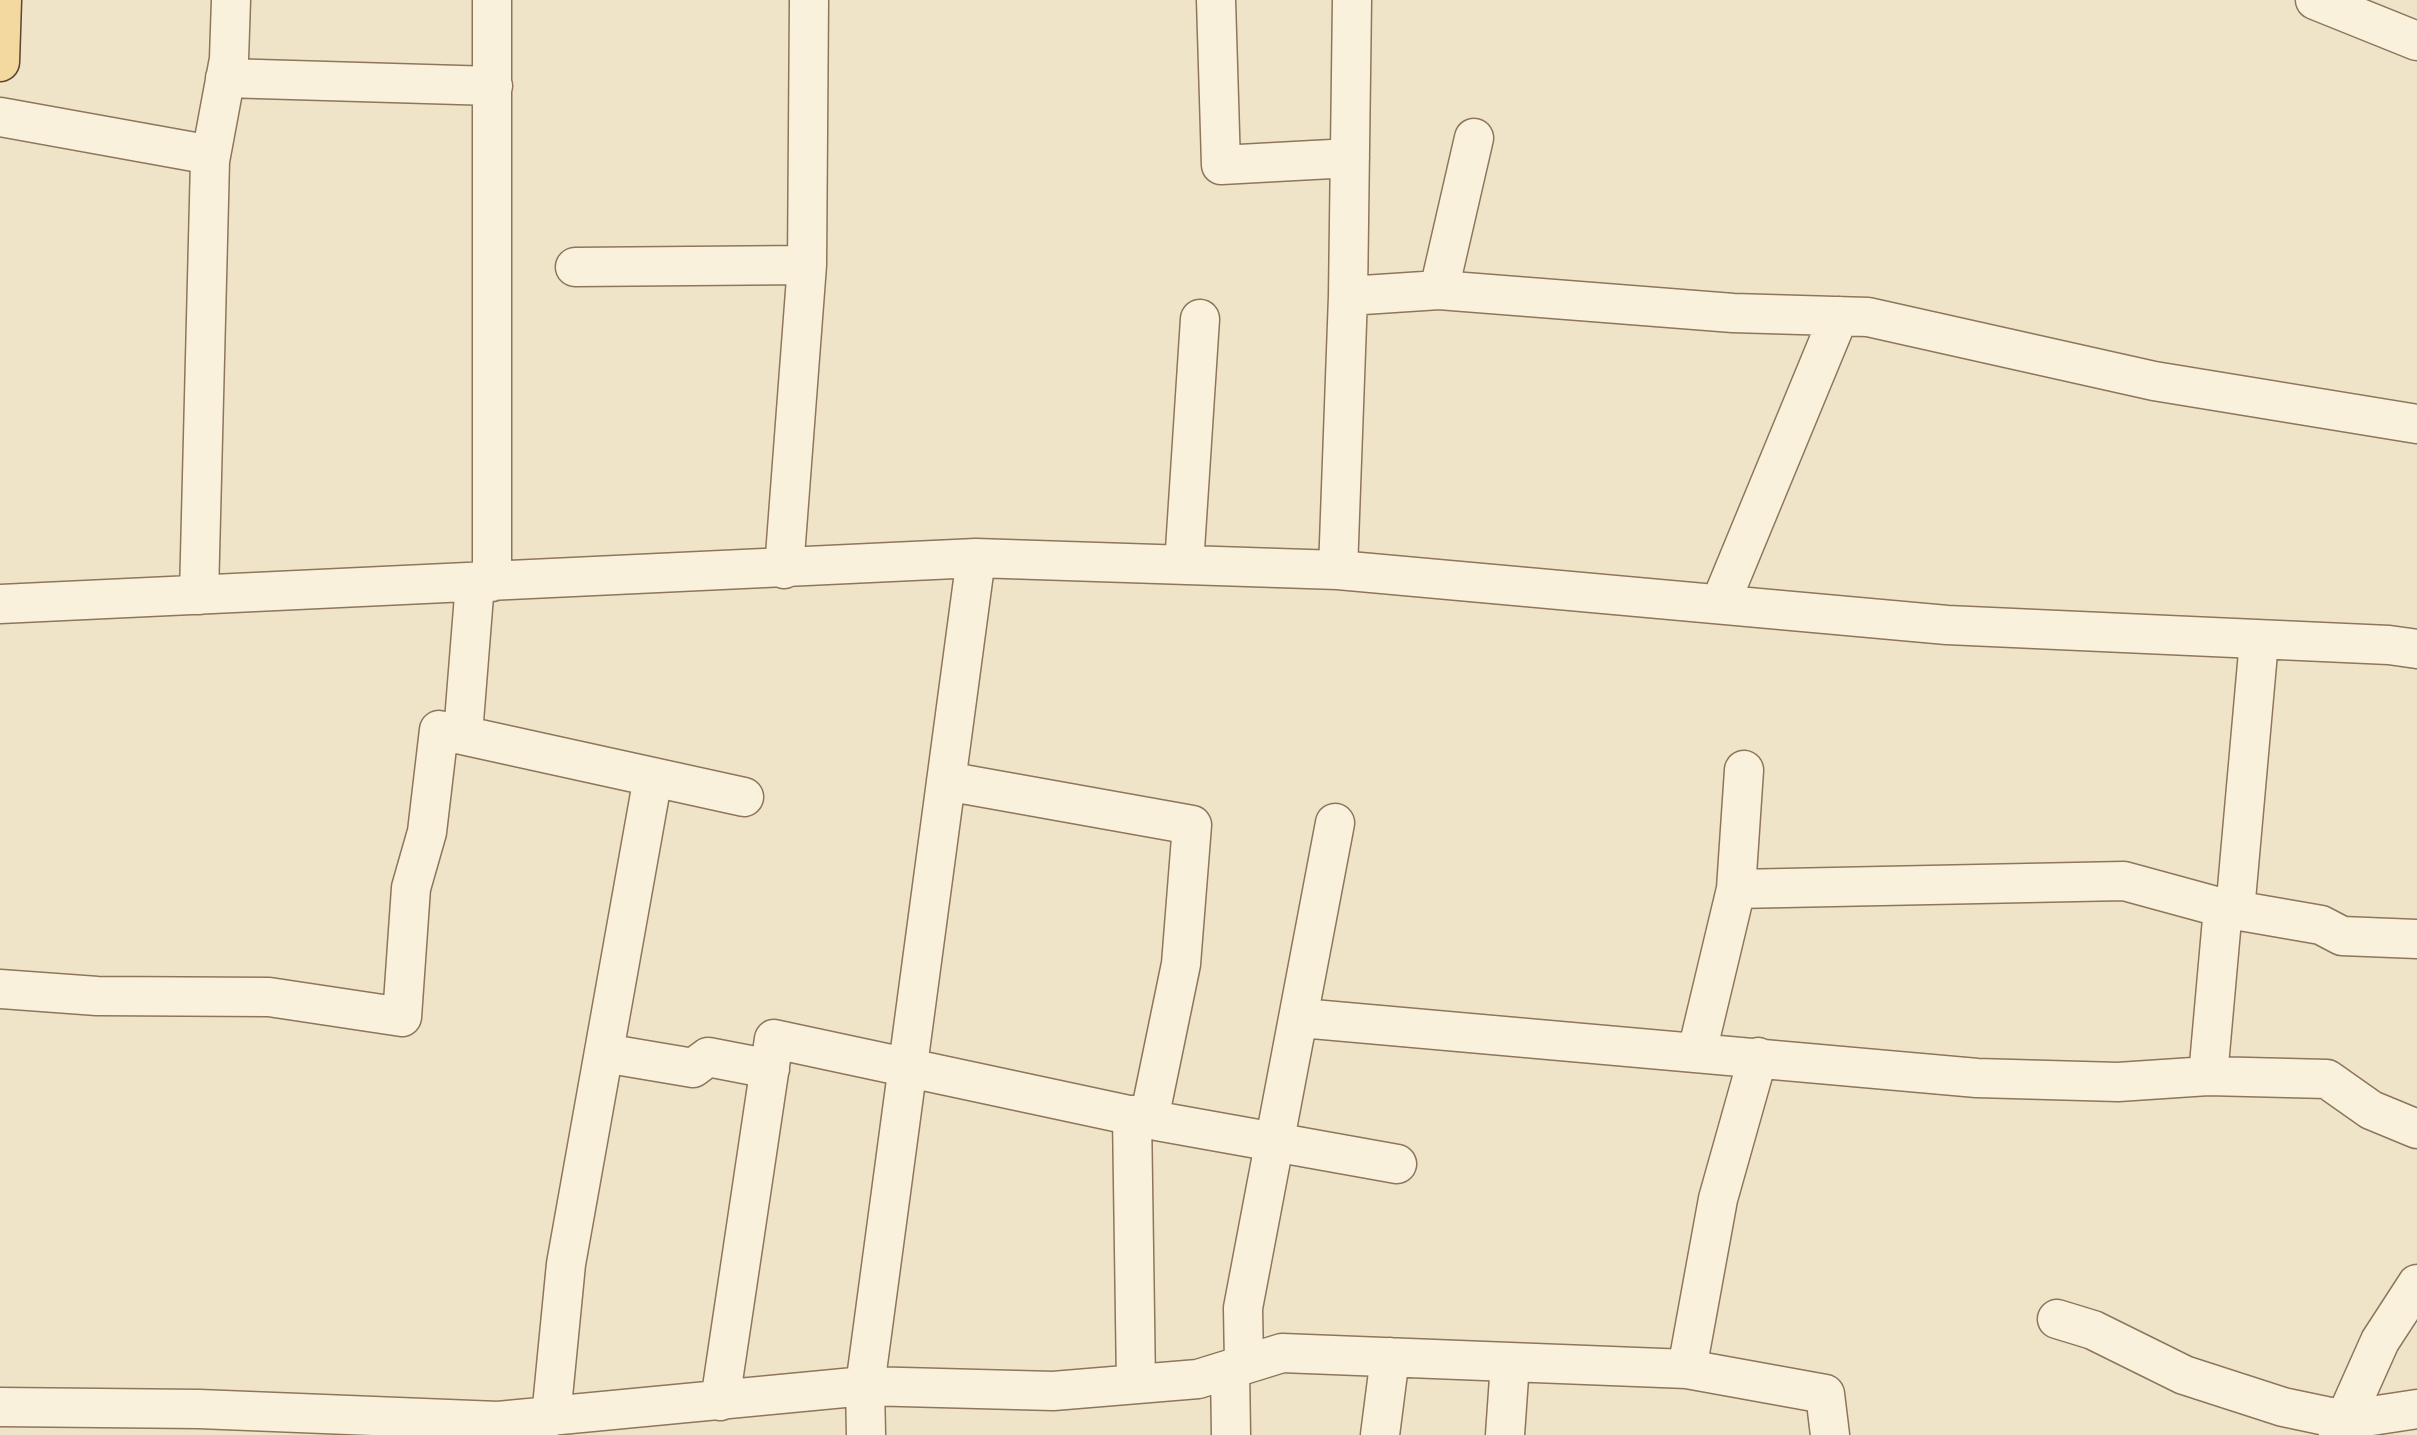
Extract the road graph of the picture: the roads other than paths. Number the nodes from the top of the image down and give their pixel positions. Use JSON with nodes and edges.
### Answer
{"nodes":[{"id":1,"x":231,"y":0,"type":"edge"},
{"id":2,"x":492,"y":0,"type":"edge"},
{"id":3,"x":809,"y":0,"type":"edge"},
{"id":4,"x":1216,"y":0,"type":"edge"},
{"id":5,"x":1352,"y":0,"type":"edge"},
{"id":6,"x":2315,"y":0,"type":"edge"},
{"id":7,"x":1,"y":5,"type":"edge"},
{"id":8,"x":2417,"y":41,"type":"edge"},
{"id":9,"x":0,"y":62,"type":"edge"},
{"id":10,"x":225,"y":78,"type":"junction"},
{"id":11,"x":493,"y":86,"type":"junction"},
{"id":12,"x":0,"y":117,"type":"edge"},
{"id":13,"x":1474,"y":138,"type":"dead end"},
{"id":14,"x":211,"y":155,"type":"junction"},
{"id":15,"x":1350,"y":158,"type":"junction"},
{"id":16,"x":807,"y":265,"type":"junction"},
{"id":17,"x":575,"y":267,"type":"dead end"},
{"id":18,"x":1439,"y":290,"type":"junction"},
{"id":19,"x":1349,"y":296,"type":"junction"},
{"id":20,"x":1839,"y":316,"type":"junction"},
{"id":21,"x":1200,"y":319,"type":"dead end"},
{"id":22,"x":2417,"y":424,"type":"edge"},
{"id":23,"x":976,"y":558,"type":"junction"},
{"id":24,"x":1184,"y":565,"type":"junction"},
{"id":25,"x":784,"y":569,"type":"junction"},
{"id":26,"x":1338,"y":570,"type":"junction"},
{"id":27,"x":483,"y":582,"type":"junction"},
{"id":28,"x":199,"y":595,"type":"junction"},
{"id":29,"x":0,"y":604,"type":"edge"},
{"id":30,"x":1720,"y":604,"type":"junction"},
{"id":31,"x":2259,"y":641,"type":"junction"},
{"id":32,"x":2417,"y":649,"type":"edge"},
{"id":33,"x":463,"y":734,"type":"junction"},
{"id":34,"x":1744,"y":770,"type":"dead end"},
{"id":35,"x":653,"y":777,"type":"junction"},
{"id":36,"x":946,"y":781,"type":"junction"},
{"id":37,"x":744,"y":797,"type":"dead end"},
{"id":38,"x":1335,"y":823,"type":"dead end"},
{"id":39,"x":1736,"y":889,"type":"junction"},
{"id":40,"x":2229,"y":909,"type":"junction"},
{"id":41,"x":2417,"y":939,"type":"edge"},
{"id":42,"x":0,"y":989,"type":"edge"},
{"id":43,"x":1301,"y":1018,"type":"junction"},
{"id":44,"x":1697,"y":1052,"type":"junction"},
{"id":45,"x":604,"y":1054,"type":"junction"},
{"id":46,"x":1758,"y":1057,"type":"junction"},
{"id":47,"x":908,"y":1066,"type":"junction"},
{"id":48,"x":770,"y":1069,"type":"junction"},
{"id":49,"x":2208,"y":1076,"type":"junction"},
{"id":50,"x":1141,"y":1117,"type":"junction"},
{"id":51,"x":2417,"y":1129,"type":"edge"},
{"id":52,"x":1276,"y":1142,"type":"junction"},
{"id":53,"x":1397,"y":1164,"type":"dead end"},
{"id":54,"x":2417,"y":1284,"type":"edge"},
{"id":55,"x":2057,"y":1319,"type":"dead end"},
{"id":56,"x":1390,"y":1357,"type":"junction"},
{"id":57,"x":1510,"y":1363,"type":"junction"},
{"id":58,"x":1237,"y":1367,"type":"junction"},
{"id":59,"x":1687,"y":1369,"type":"junction"},
{"id":60,"x":1136,"y":1384,"type":"junction"},
{"id":61,"x":865,"y":1386,"type":"junction"},
{"id":62,"x":720,"y":1401,"type":"junction"},
{"id":63,"x":0,"y":1407,"type":"edge"},
{"id":64,"x":2417,"y":1409,"type":"edge"},
{"id":65,"x":551,"y":1417,"type":"junction"},
{"id":66,"x":159,"y":1422,"type":"edge"},
{"id":67,"x":422,"y":1427,"type":"edge"},
{"id":68,"x":2341,"y":1427,"type":"edge"},
{"id":69,"x":866,"y":1435,"type":"edge"},
{"id":70,"x":1231,"y":1435,"type":"edge"},
{"id":71,"x":1380,"y":1435,"type":"edge"},
{"id":72,"x":1504,"y":1435,"type":"edge"},
{"id":73,"x":1830,"y":1435,"type":"edge"}],
"edges":[{"from":1,"to":10,"type":"street"},
{"from":2,"to":11,"type":"street"},
{"from":3,"to":16,"type":"street"},
{"from":4,"to":15,"type":"street"},
{"from":5,"to":15,"type":"street"},
{"from":6,"to":8,"type":"street"},
{"from":7,"to":9,"type":"main road"},
{"from":10,"to":11,"type":"street"},
{"from":10,"to":14,"type":"street"},
{"from":11,"to":27,"type":"street"},
{"from":12,"to":14,"type":"street"},
{"from":13,"to":18,"type":"street"},
{"from":14,"to":28,"type":"street"},
{"from":15,"to":19,"type":"street"},
{"from":16,"to":17,"type":"street"},
{"from":16,"to":25,"type":"street"},
{"from":18,"to":19,"type":"street"},
{"from":18,"to":20,"type":"street"},
{"from":19,"to":26,"type":"street"},
{"from":20,"to":22,"type":"street"},
{"from":20,"to":30,"type":"street"},
{"from":21,"to":24,"type":"street"},
{"from":23,"to":24,"type":"street"},
{"from":23,"to":25,"type":"street"},
{"from":23,"to":36,"type":"street"},
{"from":24,"to":26,"type":"street"},
{"from":25,"to":27,"type":"street"},
{"from":26,"to":30,"type":"street"},
{"from":27,"to":28,"type":"street"},
{"from":27,"to":33,"type":"street"},
{"from":28,"to":29,"type":"street"},
{"from":30,"to":31,"type":"street"},
{"from":31,"to":32,"type":"street"},
{"from":31,"to":40,"type":"street"},
{"from":33,"to":35,"type":"street"},
{"from":33,"to":42,"type":"street"},
{"from":34,"to":39,"type":"street"},
{"from":35,"to":37,"type":"street"},
{"from":35,"to":45,"type":"street"},
{"from":36,"to":47,"type":"street"},
{"from":36,"to":50,"type":"street"},
{"from":38,"to":43,"type":"street"},
{"from":39,"to":40,"type":"street"},
{"from":39,"to":44,"type":"street"},
{"from":40,"to":41,"type":"street"},
{"from":40,"to":49,"type":"street"},
{"from":43,"to":44,"type":"street"},
{"from":43,"to":52,"type":"street"},
{"from":44,"to":46,"type":"street"},
{"from":45,"to":48,"type":"street"},
{"from":45,"to":65,"type":"street"},
{"from":46,"to":49,"type":"street"},
{"from":46,"to":59,"type":"street"},
{"from":47,"to":48,"type":"street"},
{"from":47,"to":50,"type":"street"},
{"from":47,"to":61,"type":"street"},
{"from":48,"to":62,"type":"street"},
{"from":49,"to":51,"type":"street"},
{"from":50,"to":52,"type":"street"},
{"from":50,"to":60,"type":"street"},
{"from":52,"to":53,"type":"street"},
{"from":52,"to":58,"type":"street"},
{"from":54,"to":68,"type":"street"},
{"from":55,"to":68,"type":"street"},
{"from":56,"to":57,"type":"street"},
{"from":56,"to":58,"type":"street"},
{"from":56,"to":71,"type":"street"},
{"from":57,"to":59,"type":"street"},
{"from":57,"to":72,"type":"street"},
{"from":58,"to":60,"type":"street"},
{"from":58,"to":70,"type":"street"},
{"from":59,"to":73,"type":"street"},
{"from":60,"to":61,"type":"street"},
{"from":61,"to":62,"type":"street"},
{"from":61,"to":69,"type":"street"},
{"from":62,"to":65,"type":"street"},
{"from":63,"to":66,"type":"street"},
{"from":64,"to":68,"type":"street"},
{"from":65,"to":67,"type":"street"},
{"from":66,"to":67,"type":"street"}]}
